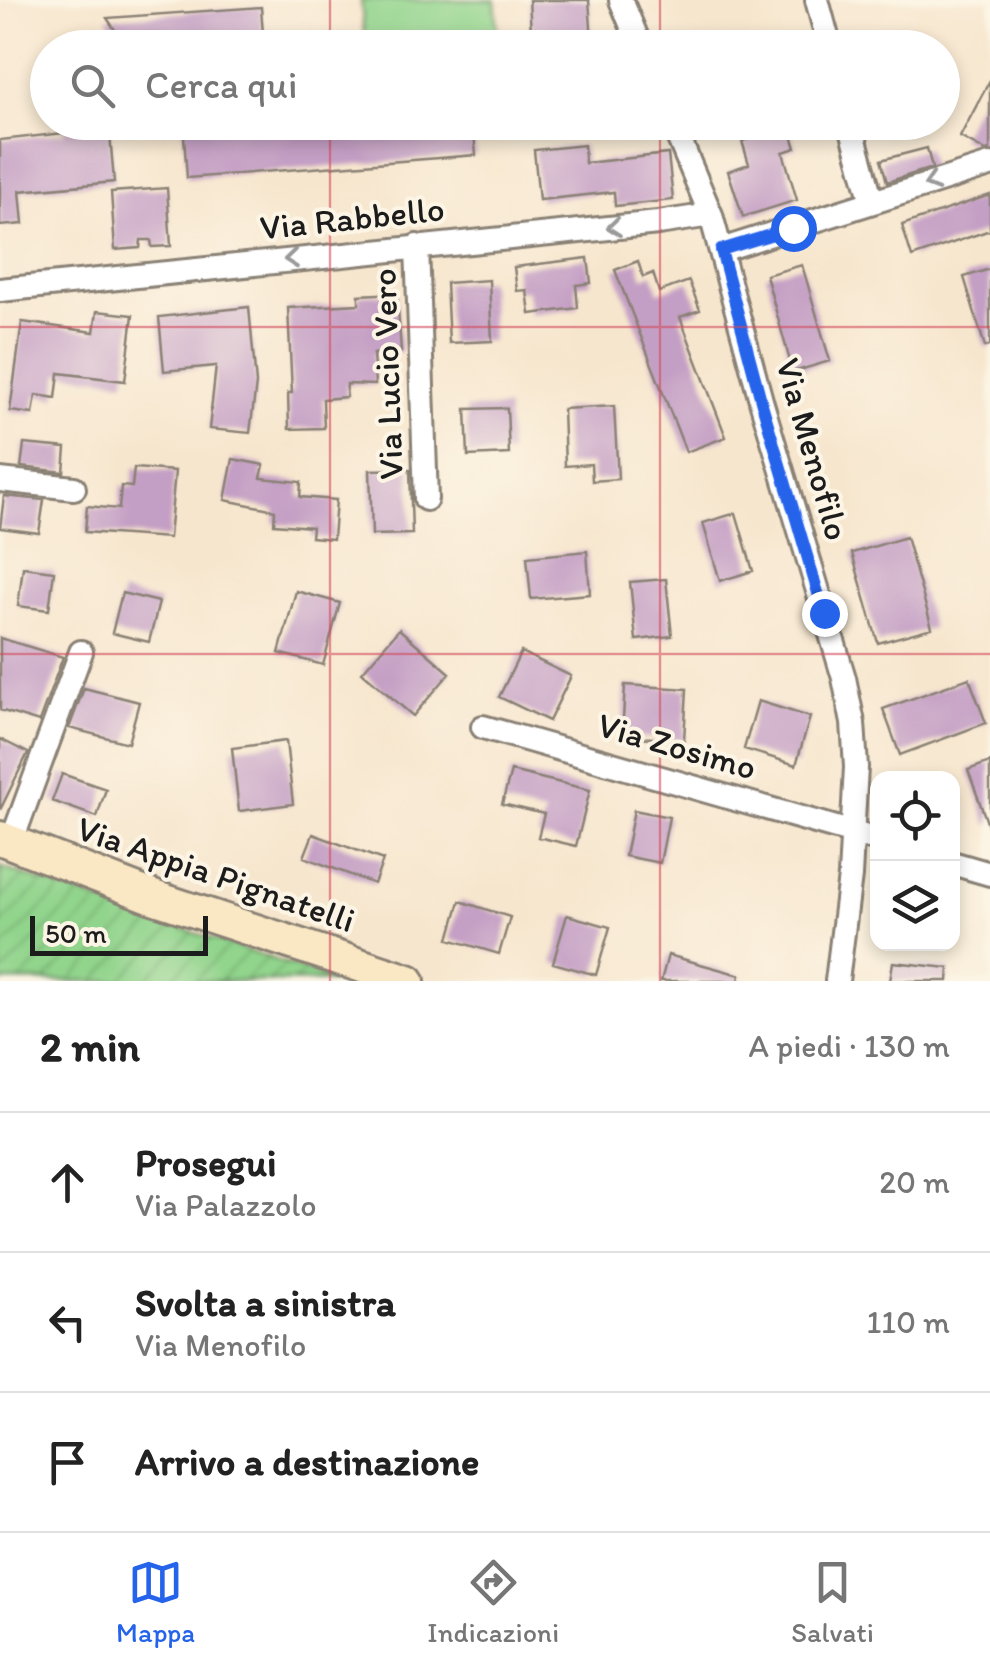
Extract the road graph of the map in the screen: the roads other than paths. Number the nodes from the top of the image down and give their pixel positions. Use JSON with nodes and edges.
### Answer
{"nodes":[{"id":1,"x":621,"y":0,"type":"edge"},
{"id":2,"x":817,"y":0,"type":"edge"},
{"id":3,"x":634,"y":30,"type":"edge"},
{"id":4,"x":825,"y":30,"type":"edge"},
{"id":5,"x":680,"y":140,"type":"edge"},
{"id":6,"x":855,"y":140,"type":"edge"},
{"id":7,"x":990,"y":165,"type":"edge"},
{"id":8,"x":872,"y":202,"type":"junction"},
{"id":9,"x":711,"y":215,"type":"junction"},
{"id":10,"x":418,"y":246,"type":"junction"},
{"id":11,"x":721,"y":250,"type":"junction"},
{"id":12,"x":0,"y":290,"type":"edge"},
{"id":13,"x":0,"y":480,"type":"edge"},
{"id":14,"x":74,"y":488,"type":"dead end"},
{"id":15,"x":426,"y":499,"type":"dead end"},
{"id":16,"x":81,"y":652,"type":"dead end"},
{"id":17,"x":483,"y":727,"type":"dead end"},
{"id":18,"x":852,"y":832,"type":"junction"},
{"id":19,"x":870,"y":838,"type":"edge"},
{"id":20,"x":6,"y":841,"type":"edge"},
{"id":21,"x":960,"y":865,"type":"edge"},
{"id":22,"x":990,"y":874,"type":"edge"},
{"id":23,"x":408,"y":981,"type":"edge"},
{"id":24,"x":838,"y":981,"type":"edge"}],
"edges":[{"from":1,"to":3,"type":"street"},
{"from":2,"to":4,"type":"street"},
{"from":5,"to":9,"type":"street","name":"Via Menofilo"},
{"from":6,"to":8,"type":"street"},
{"from":7,"to":8,"type":"street","one_way":true},
{"from":8,"to":11,"type":"street"},
{"from":9,"to":10,"type":"street","name":"Via Rabbello","one_way":true},
{"from":9,"to":11,"type":"street","name":"Via Menofilo"},
{"from":10,"to":12,"type":"street","name":"Via Rabbello","one_way":true},
{"from":10,"to":15,"type":"street","name":"Via Lucio Vero"},
{"from":11,"to":18,"type":"street","name":"Via Menofilo"},
{"from":13,"to":14,"type":"street"},
{"from":16,"to":20,"type":"street"},
{"from":17,"to":18,"type":"street","name":"Via Zosimo"},
{"from":18,"to":19,"type":"street","name":"Via Zosimo"},
{"from":18,"to":24,"type":"street","name":"Via Menofilo"},
{"from":20,"to":23,"type":"main road","name":"Via Appia Pignatelli"},
{"from":21,"to":22,"type":"street"}]}
